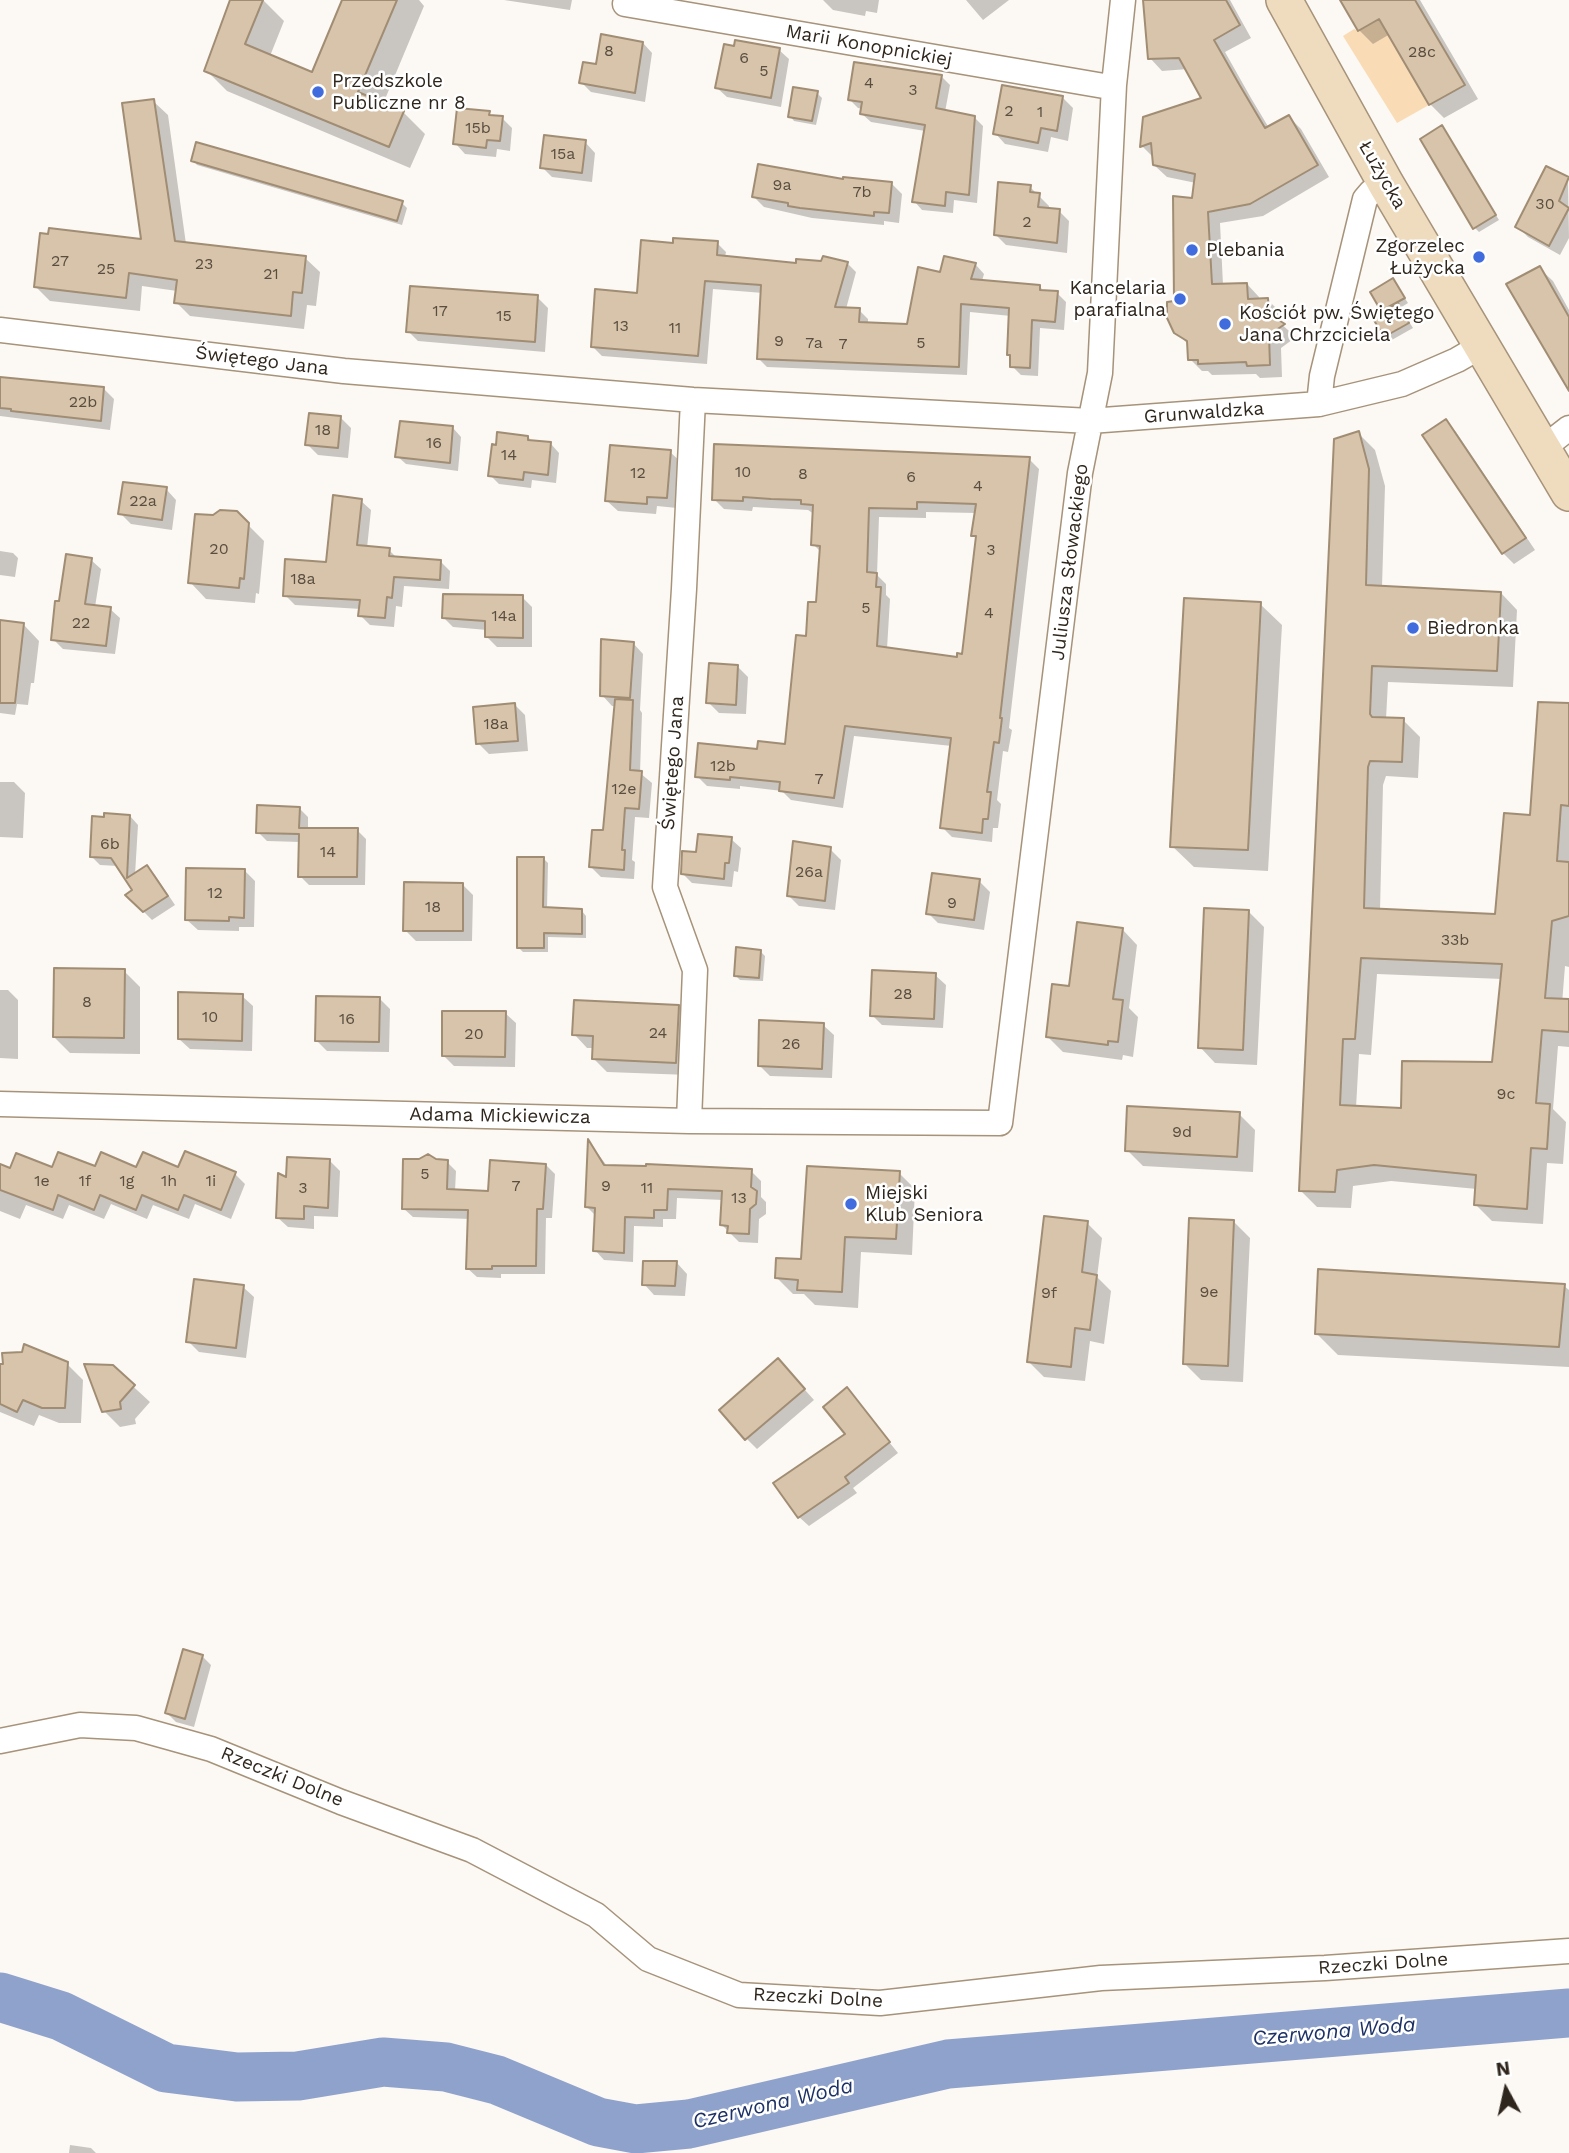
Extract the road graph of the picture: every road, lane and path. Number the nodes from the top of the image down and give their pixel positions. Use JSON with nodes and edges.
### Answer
{"nodes":[{"id":1,"x":1123,"y":0,"type":"edge"},
{"id":2,"x":1284,"y":0,"type":"edge"},
{"id":3,"x":625,"y":4,"type":"dead end"},
{"id":4,"x":1114,"y":85,"type":"junction"},
{"id":5,"x":1386,"y":184,"type":"junction"},
{"id":6,"x":0,"y":330,"type":"edge"},
{"id":7,"x":1483,"y":345,"type":"junction"},
{"id":8,"x":693,"y":400,"type":"junction"},
{"id":9,"x":1319,"y":404,"type":"junction"},
{"id":10,"x":1090,"y":421,"type":"junction"},
{"id":11,"x":1555,"y":438,"type":"edge"},
{"id":12,"x":1569,"y":493,"type":"edge"},
{"id":13,"x":0,"y":1104,"type":"edge"},
{"id":14,"x":689,"y":1121,"type":"junction"},
{"id":15,"x":1000,"y":1123,"type":"joint"},
{"id":16,"x":0,"y":1741,"type":"edge"},
{"id":17,"x":1569,"y":1951,"type":"edge"}],
"edges":[{"from":1,"to":4,"type":"street","name":"Juliusza Słowackiego"},
{"from":2,"to":5,"type":"main road","name":"Łużycka"},
{"from":3,"to":4,"type":"street","name":"Marii Konopnickiej"},
{"from":4,"to":10,"type":"street","name":"Juliusza Słowackiego"},
{"from":5,"to":7,"type":"main road","name":"Łużycka"},
{"from":5,"to":9,"type":"street"},
{"from":6,"to":8,"type":"street","name":"Świętego Jana"},
{"from":7,"to":9,"type":"street","name":"Grunwaldzka"},
{"from":7,"to":11,"type":"main road","name":"Łużycka"},
{"from":8,"to":10,"type":"street","name":"Świętego Jana"},
{"from":8,"to":14,"type":"street","name":"Świętego Jana"},
{"from":9,"to":10,"type":"street","name":"Grunwaldzka"},
{"from":10,"to":15,"type":"street","name":"Juliusza Słowackiego"},
{"from":11,"to":12,"type":"main road","name":"Łużycka"},
{"from":13,"to":14,"type":"street","name":"Adama Mickiewicza"},
{"from":14,"to":15,"type":"street","name":"Adama Mickiewicza"},
{"from":16,"to":17,"type":"street","name":"Rzeczki Dolne"}]}
